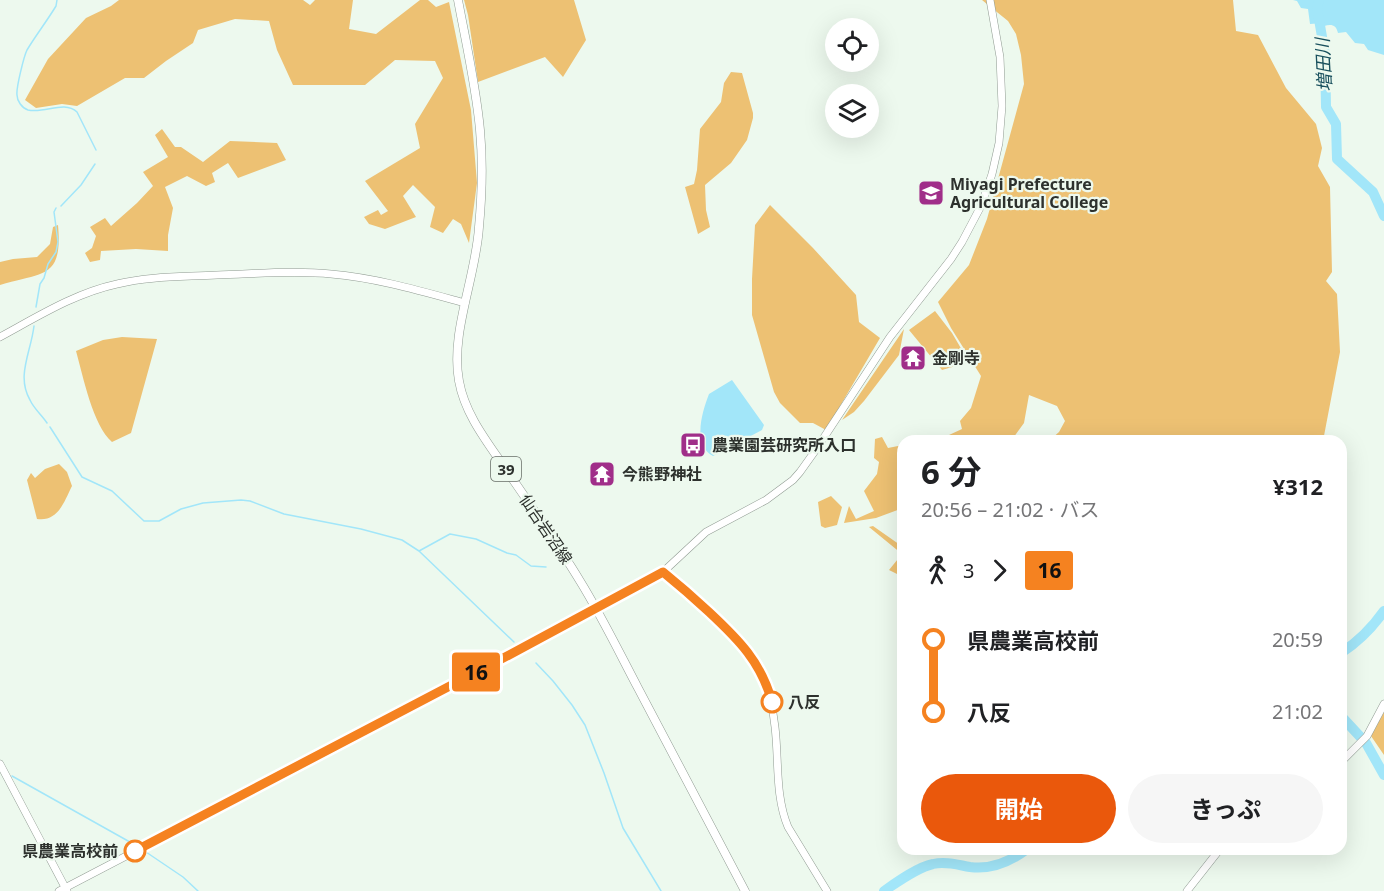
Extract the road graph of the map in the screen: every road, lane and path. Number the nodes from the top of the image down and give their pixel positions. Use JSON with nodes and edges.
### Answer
{"nodes":[{"id":1,"x":458,"y":0,"type":"edge"},
{"id":2,"x":990,"y":0,"type":"edge"},
{"id":3,"x":465,"y":303,"type":"junction"},
{"id":4,"x":0,"y":337,"type":"edge"},
{"id":5,"x":663,"y":572,"type":"junction"},
{"id":6,"x":596,"y":609,"type":"junction"},
{"id":7,"x":1384,"y":704,"type":"edge"},
{"id":8,"x":1347,"y":756,"type":"edge"},
{"id":9,"x":1,"y":766,"type":"edge"},
{"id":10,"x":1215,"y":855,"type":"edge"},
{"id":11,"x":64,"y":890,"type":"edge"},
{"id":12,"x":745,"y":891,"type":"edge"},
{"id":13,"x":827,"y":891,"type":"edge"},
{"id":14,"x":1187,"y":891,"type":"edge"}],
"edges":[{"from":1,"to":3,"type":"main road","name":"仙台岩沼線","number":"39"},
{"from":2,"to":5,"type":"street"},
{"from":3,"to":4,"type":"street"},
{"from":3,"to":6,"type":"main road","name":"仙台岩沼線","number":"39"},
{"from":5,"to":6,"type":"street"},
{"from":5,"to":13,"type":"street"},
{"from":6,"to":11,"type":"street"},
{"from":6,"to":12,"type":"main road","name":"仙台岩沼線","number":"39"},
{"from":7,"to":8,"type":"street"},
{"from":9,"to":11,"type":"street"},
{"from":10,"to":14,"type":"street"}]}
